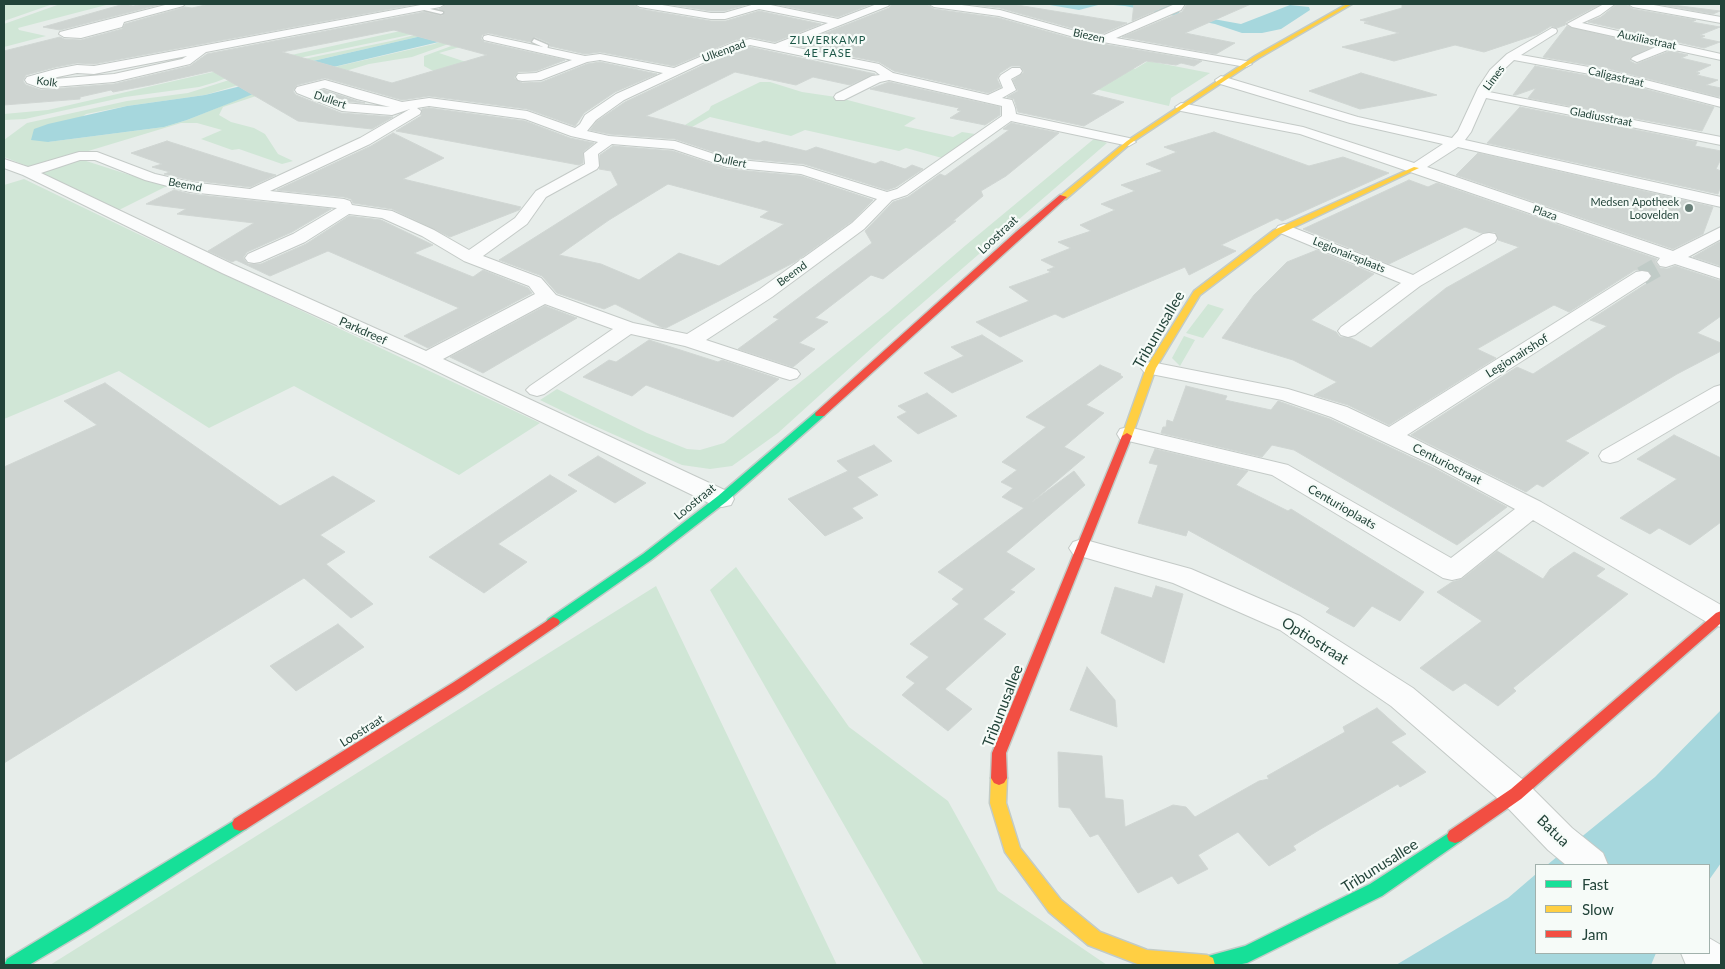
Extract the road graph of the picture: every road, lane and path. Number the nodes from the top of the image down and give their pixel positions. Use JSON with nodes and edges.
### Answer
{"nodes":[{"id":1,"x":180,"y":4,"type":"edge"},
{"id":2,"x":640,"y":4,"type":"edge"},
{"id":3,"x":686,"y":4,"type":"edge"},
{"id":4,"x":885,"y":4,"type":"edge"},
{"id":5,"x":934,"y":4,"type":"edge"},
{"id":6,"x":1350,"y":4,"type":"edge"},
{"id":7,"x":1610,"y":4,"type":"edge"},
{"id":8,"x":1632,"y":4,"type":"edge"},
{"id":9,"x":373,"y":5,"type":"dead end"},
{"id":10,"x":1179,"y":6,"type":"edge"},
{"id":11,"x":441,"y":8,"type":"edge"},
{"id":12,"x":692,"y":13,"type":"junction"},
{"id":13,"x":394,"y":14,"type":"junction"},
{"id":14,"x":120,"y":19,"type":"dead end"},
{"id":15,"x":1721,"y":20,"type":"edge"},
{"id":16,"x":837,"y":22,"type":"junction"},
{"id":17,"x":1069,"y":23,"type":"dead end"},
{"id":18,"x":1552,"y":31,"type":"dead end"},
{"id":19,"x":1116,"y":34,"type":"junction"},
{"id":20,"x":488,"y":38,"type":"dead end"},
{"id":21,"x":1104,"y":39,"type":"junction"},
{"id":22,"x":534,"y":41,"type":"dead end"},
{"id":23,"x":1670,"y":45,"type":"junction"},
{"id":24,"x":779,"y":46,"type":"junction"},
{"id":25,"x":202,"y":50,"type":"junction"},
{"id":26,"x":545,"y":50,"type":"junction"},
{"id":27,"x":1511,"y":56,"type":"junction"},
{"id":28,"x":1721,"y":57,"type":"edge"},
{"id":29,"x":585,"y":59,"type":"junction"},
{"id":30,"x":1637,"y":59,"type":"dead end"},
{"id":31,"x":1246,"y":64,"type":"junction"},
{"id":32,"x":673,"y":71,"type":"junction"},
{"id":33,"x":1016,"y":71,"type":"dead end"},
{"id":34,"x":889,"y":76,"type":"junction"},
{"id":35,"x":522,"y":77,"type":"dead end"},
{"id":36,"x":1221,"y":80,"type":"junction"},
{"id":37,"x":1482,"y":94,"type":"junction"},
{"id":38,"x":840,"y":97,"type":"dead end"},
{"id":39,"x":989,"y":98,"type":"junction"},
{"id":40,"x":429,"y":102,"type":"junction"},
{"id":41,"x":1721,"y":103,"type":"edge"},
{"id":42,"x":402,"y":106,"type":"junction"},
{"id":43,"x":1180,"y":107,"type":"junction"},
{"id":44,"x":1009,"y":117,"type":"junction"},
{"id":45,"x":576,"y":133,"type":"junction"},
{"id":46,"x":609,"y":140,"type":"junction"},
{"id":47,"x":1721,"y":141,"type":"edge"},
{"id":48,"x":1129,"y":142,"type":"junction"},
{"id":49,"x":1456,"y":142,"type":"junction"},
{"id":50,"x":4,"y":163,"type":"edge"},
{"id":51,"x":1416,"y":168,"type":"junction"},
{"id":52,"x":28,"y":172,"type":"junction"},
{"id":53,"x":252,"y":194,"type":"junction"},
{"id":54,"x":887,"y":197,"type":"junction"},
{"id":55,"x":1721,"y":202,"type":"edge"},
{"id":56,"x":346,"y":209,"type":"junction"},
{"id":57,"x":1284,"y":229,"type":"junction"},
{"id":58,"x":1721,"y":232,"type":"edge"},
{"id":59,"x":1489,"y":238,"type":"dead end"},
{"id":60,"x":470,"y":257,"type":"junction"},
{"id":61,"x":254,"y":258,"type":"dead end"},
{"id":62,"x":1673,"y":258,"type":"junction"},
{"id":63,"x":1721,"y":274,"type":"edge"},
{"id":64,"x":1414,"y":282,"type":"junction"},
{"id":65,"x":547,"y":295,"type":"junction"},
{"id":66,"x":628,"y":328,"type":"junction"},
{"id":67,"x":1348,"y":331,"type":"dead end"},
{"id":68,"x":690,"y":341,"type":"junction"},
{"id":69,"x":427,"y":360,"type":"junction"},
{"id":70,"x":1151,"y":368,"type":"junction"},
{"id":71,"x":790,"y":374,"type":"dead end"},
{"id":72,"x":537,"y":390,"type":"dead end"},
{"id":73,"x":1715,"y":401,"type":"edge"},
{"id":74,"x":1128,"y":434,"type":"junction"},
{"id":75,"x":1391,"y":436,"type":"junction"},
{"id":76,"x":1610,"y":456,"type":"dead end"},
{"id":77,"x":722,"y":499,"type":"junction"},
{"id":78,"x":1532,"y":508,"type":"junction"},
{"id":79,"x":1082,"y":548,"type":"junction"},
{"id":80,"x":1721,"y":616,"type":"edge"},
{"id":81,"x":1516,"y":794,"type":"junction"},
{"id":82,"x":1590,"y":864,"type":"edge"},
{"id":83,"x":13,"y":965,"type":"edge"}],
"edges":[{"from":1,"to":14,"type":"street"},
{"from":2,"to":12,"type":"street"},
{"from":3,"to":12,"type":"street"},
{"from":4,"to":16,"type":"street"},
{"from":5,"to":21,"type":"street","name":"Biezen"},
{"from":6,"to":31,"type":"street","name":"Loostraat"},
{"from":7,"to":23,"type":"street","name":"Auxiliastraat"},
{"from":8,"to":15,"type":"street"},
{"from":9,"to":13,"type":"street"},
{"from":10,"to":19,"type":"street"},
{"from":11,"to":13,"type":"street","name":"Kolk"},
{"from":12,"to":16,"type":"street"},
{"from":13,"to":25,"type":"street","name":"Kolk"},
{"from":16,"to":24,"type":"street"},
{"from":17,"to":19,"type":"street"},
{"from":18,"to":27,"type":"street","name":"Limes"},
{"from":19,"to":21,"type":"street"},
{"from":20,"to":26,"type":"street"},
{"from":21,"to":31,"type":"street","name":"Biezen"},
{"from":22,"to":26,"type":"lane"},
{"from":23,"to":28,"type":"street","name":"Auxiliastraat"},
{"from":23,"to":30,"type":"street","name":"Caligastraat"},
{"from":24,"to":32,"type":"street","name":"Ulkenpad"},
{"from":24,"to":34,"type":"street","name":"Ulkenpad"},
{"from":25,"to":25,"type":"street","name":"Kolk"},
{"from":26,"to":29,"type":"street"},
{"from":27,"to":37,"type":"street","name":"Limes"},
{"from":27,"to":41,"type":"street","name":"Caligastraat"},
{"from":29,"to":32,"type":"street"},
{"from":29,"to":35,"type":"street"},
{"from":31,"to":36,"type":"street","name":"Loostraat"},
{"from":32,"to":45,"type":"street","name":"Ulkenpad"},
{"from":33,"to":39,"type":"street"},
{"from":34,"to":38,"type":"street"},
{"from":34,"to":39,"type":"street","name":"Ulkenpad"},
{"from":36,"to":43,"type":"street","name":"Loostraat"},
{"from":36,"to":49,"type":"street"},
{"from":37,"to":47,"type":"street","name":"Gladiusstraat"},
{"from":37,"to":49,"type":"street","name":"Limes"},
{"from":39,"to":44,"type":"street","name":"Ulkenpad"},
{"from":40,"to":42,"type":"street","name":"Dullert"},
{"from":40,"to":45,"type":"street","name":"Dullert"},
{"from":40,"to":53,"type":"street"},
{"from":42,"to":42,"type":"street","name":"Dullert"},
{"from":43,"to":48,"type":"street","name":"Loostraat"},
{"from":43,"to":51,"type":"street","name":"Plaza"},
{"from":44,"to":48,"type":"street"},
{"from":44,"to":54,"type":"street"},
{"from":45,"to":46,"type":"street","name":"Dullert"},
{"from":46,"to":54,"type":"street","name":"Dullert"},
{"from":46,"to":60,"type":"street"},
{"from":48,"to":77,"type":"street","name":"Loostraat"},
{"from":49,"to":51,"type":"street"},
{"from":49,"to":55,"type":"street"},
{"from":50,"to":52,"type":"street","name":"Parkdreef"},
{"from":51,"to":57,"type":"street","name":"Tribunusallee"},
{"from":51,"to":62,"type":"street","name":"Plaza"},
{"from":52,"to":53,"type":"street","name":"Beemd"},
{"from":52,"to":69,"type":"street","name":"Parkdreef"},
{"from":53,"to":56,"type":"street","name":"Beemd"},
{"from":54,"to":68,"type":"street","name":"Beemd"},
{"from":56,"to":60,"type":"street","name":"Beemd"},
{"from":56,"to":61,"type":"street"},
{"from":57,"to":64,"type":"street","name":"Legionairsplaats"},
{"from":57,"to":70,"type":"street","name":"Tribunusallee"},
{"from":58,"to":62,"type":"street"},
{"from":59,"to":64,"type":"street"},
{"from":60,"to":65,"type":"street","name":"Beemd"},
{"from":62,"to":63,"type":"street","name":"Plaza"},
{"from":62,"to":75,"type":"street","name":"Legionairshof"},
{"from":64,"to":67,"type":"street"},
{"from":65,"to":66,"type":"street","name":"Beemd"},
{"from":65,"to":69,"type":"street"},
{"from":66,"to":68,"type":"street","name":"Beemd"},
{"from":66,"to":72,"type":"street"},
{"from":68,"to":71,"type":"street","name":"Beemd"},
{"from":69,"to":77,"type":"street","name":"Parkdreef"},
{"from":70,"to":74,"type":"street","name":"Tribunusallee"},
{"from":70,"to":75,"type":"street","name":"Centuriostraat"},
{"from":73,"to":76,"type":"street"},
{"from":74,"to":78,"type":"street","name":"Centurioplaats"},
{"from":74,"to":79,"type":"street","name":"Tribunusallee"},
{"from":75,"to":78,"type":"street","name":"Centuriostraat"},
{"from":77,"to":83,"type":"street","name":"Loostraat"},
{"from":78,"to":80,"type":"street","name":"Centuriostraat"},
{"from":79,"to":81,"type":"street","name":"Optiostraat"},
{"from":79,"to":81,"type":"street","name":"Tribunusallee"},
{"from":80,"to":81,"type":"street","name":"Tribunusallee"},
{"from":81,"to":82,"type":"street","name":"Batua"}]}
